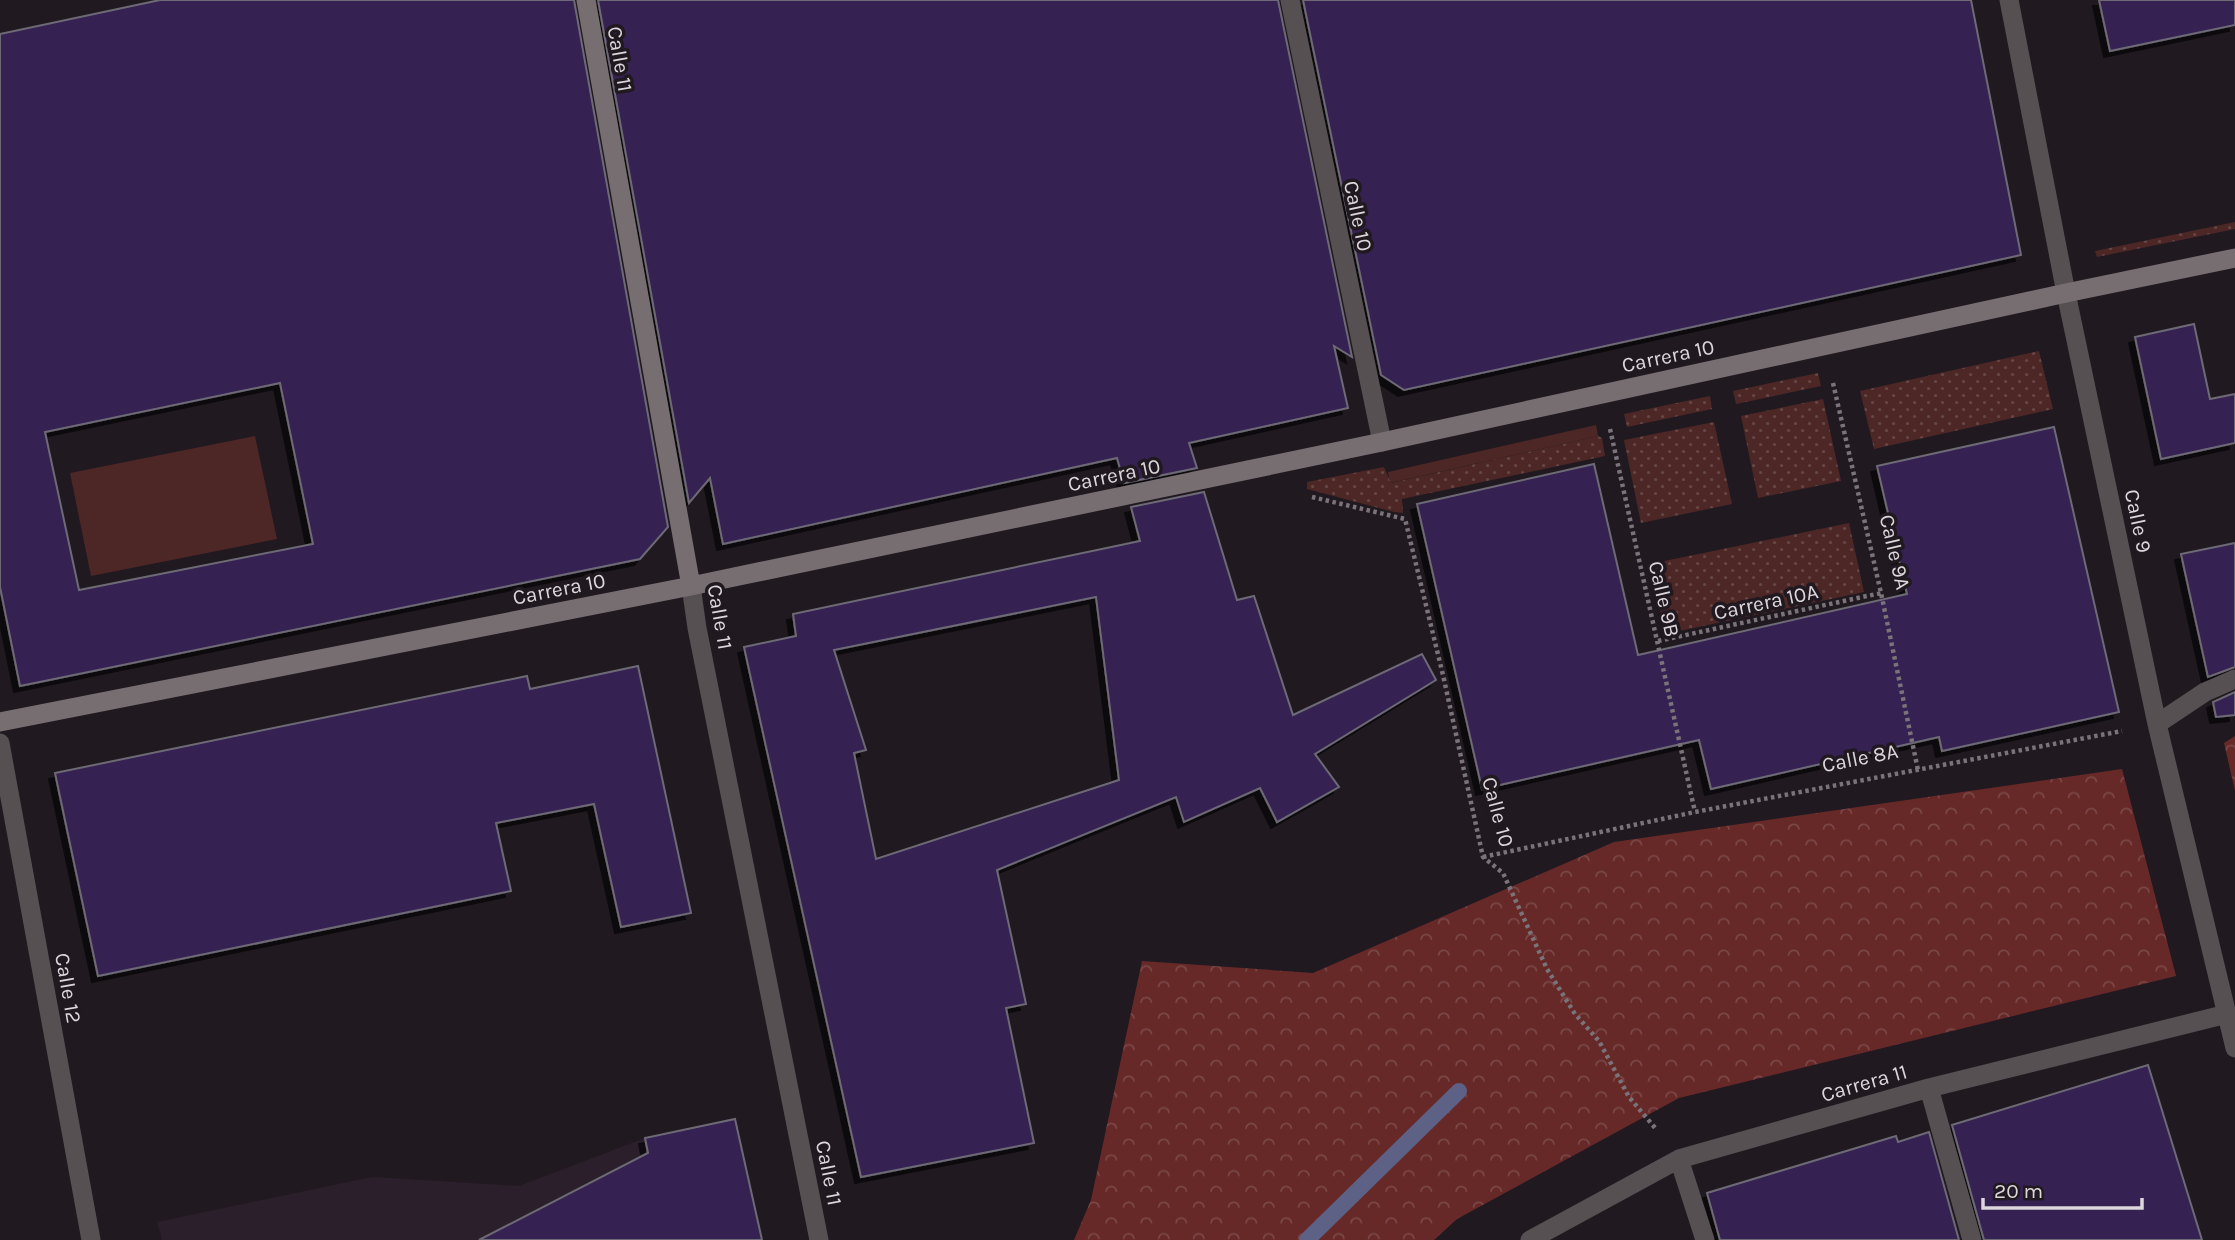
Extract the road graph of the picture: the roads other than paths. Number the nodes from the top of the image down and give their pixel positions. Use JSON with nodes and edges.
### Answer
{"nodes":[{"id":1,"x":586,"y":0,"type":"edge"},
{"id":2,"x":1290,"y":0,"type":"edge"},
{"id":3,"x":2009,"y":0,"type":"edge"},
{"id":4,"x":2235,"y":258,"type":"edge"},
{"id":5,"x":2066,"y":293,"type":"junction"},
{"id":6,"x":1382,"y":442,"type":"junction"},
{"id":7,"x":691,"y":586,"type":"junction"},
{"id":8,"x":2235,"y":679,"type":"edge"},
{"id":9,"x":0,"y":722,"type":"edge"},
{"id":10,"x":2157,"y":724,"type":"junction"},
{"id":11,"x":0,"y":743,"type":"edge"},
{"id":12,"x":2227,"y":1014,"type":"junction"},
{"id":13,"x":2235,"y":1048,"type":"edge"},
{"id":14,"x":1929,"y":1088,"type":"junction"},
{"id":15,"x":1679,"y":1159,"type":"junction"},
{"id":16,"x":91,"y":1240,"type":"edge"},
{"id":17,"x":819,"y":1240,"type":"edge"},
{"id":18,"x":1530,"y":1240,"type":"edge"},
{"id":19,"x":1705,"y":1240,"type":"edge"},
{"id":20,"x":1972,"y":1240,"type":"edge"}],
"edges":[{"from":1,"to":7,"type":"main road","name":"Calle 11"},
{"from":2,"to":6,"type":"street","name":"Calle 10"},
{"from":3,"to":5,"type":"street","name":"Calle 9"},
{"from":4,"to":5,"type":"main road","name":"Carrera 10"},
{"from":5,"to":6,"type":"main road","name":"Carrera 10"},
{"from":5,"to":10,"type":"street","name":"Calle 9"},
{"from":6,"to":7,"type":"main road","name":"Carrera 10"},
{"from":7,"to":9,"type":"main road","name":"Carrera 10"},
{"from":7,"to":17,"type":"street","name":"Calle 11"},
{"from":8,"to":10,"type":"street"},
{"from":10,"to":12,"type":"street","name":"Calle 9"},
{"from":11,"to":16,"type":"street","name":"Calle 12"},
{"from":12,"to":13,"type":"street","name":"Calle 9"},
{"from":12,"to":14,"type":"street","name":"Carrera 11"},
{"from":14,"to":15,"type":"street","name":"Carrera 11"},
{"from":14,"to":20,"type":"street"},
{"from":15,"to":18,"type":"street","name":"Carrera 11"},
{"from":15,"to":19,"type":"street"}]}
